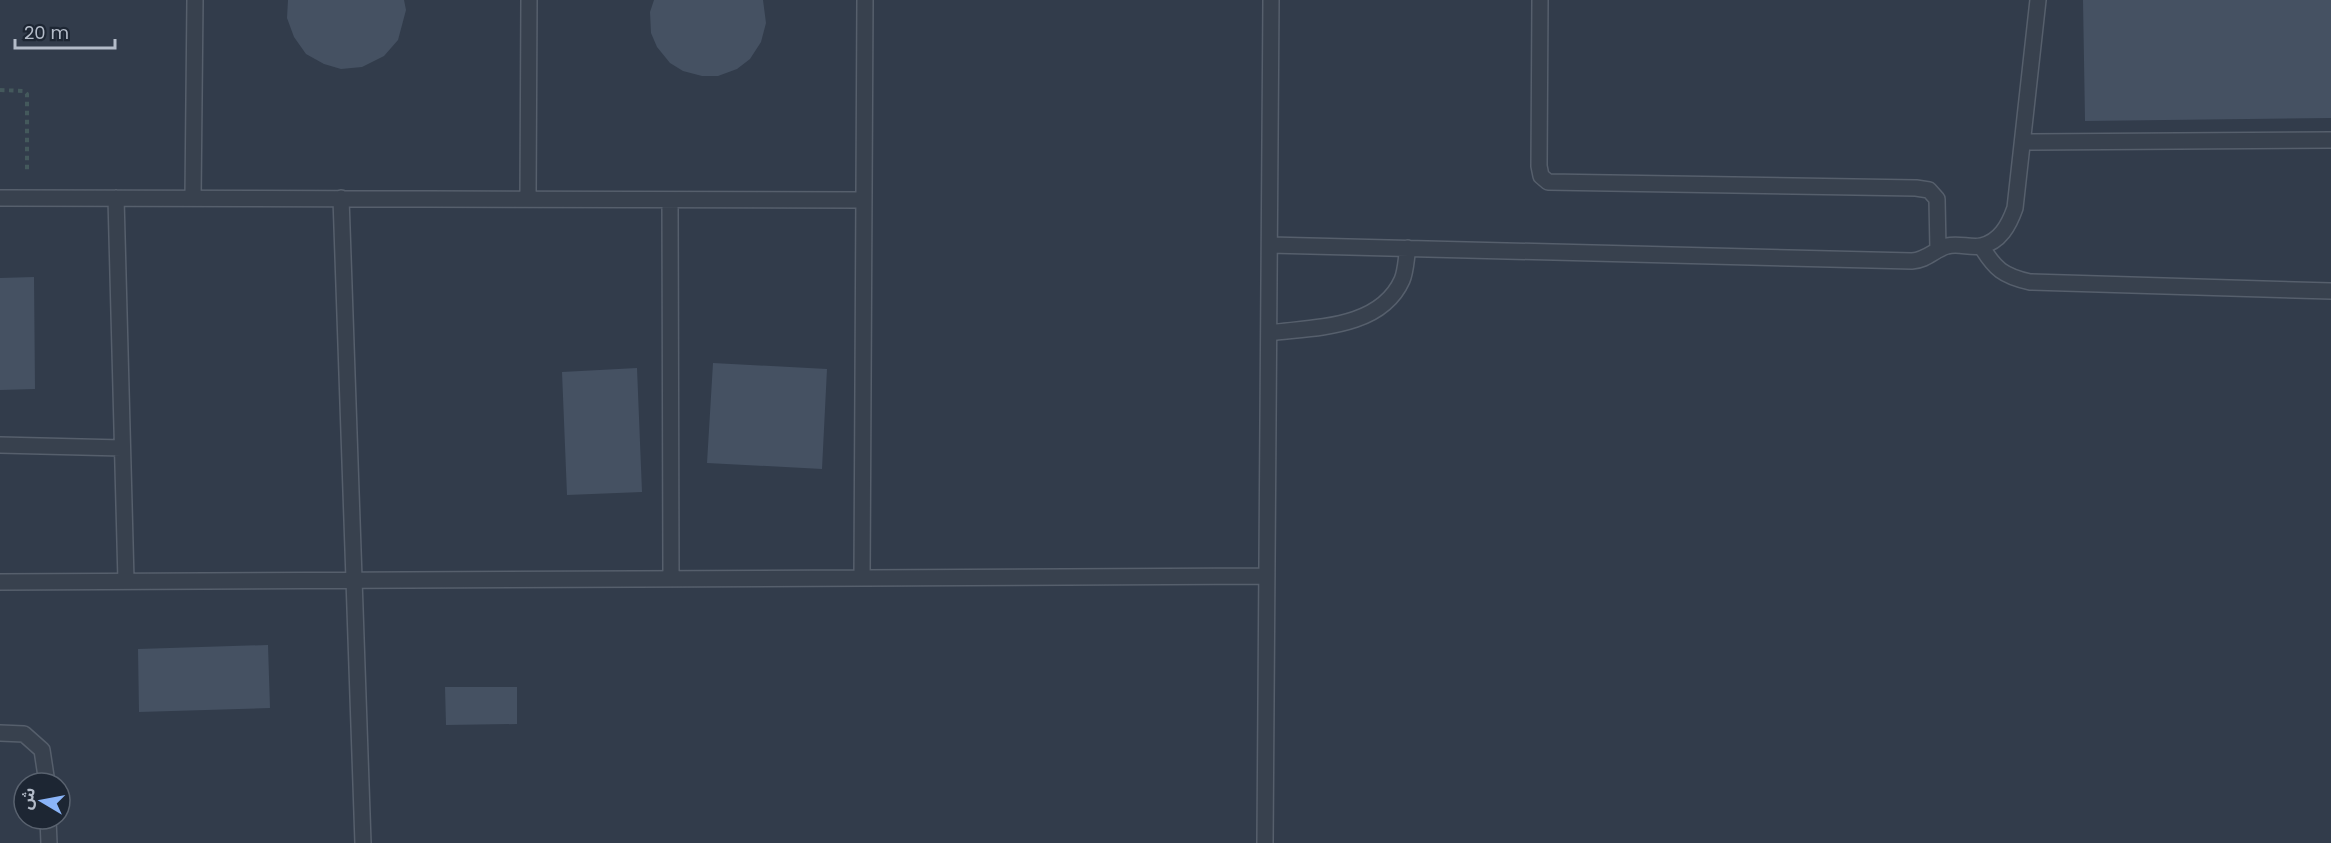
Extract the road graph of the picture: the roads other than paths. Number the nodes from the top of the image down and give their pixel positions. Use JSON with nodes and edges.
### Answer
{"nodes":[{"id":1,"x":195,"y":0,"type":"edge"},
{"id":2,"x":529,"y":0,"type":"edge"},
{"id":3,"x":865,"y":0,"type":"edge"},
{"id":4,"x":1271,"y":0,"type":"edge"},
{"id":5,"x":1540,"y":0,"type":"edge"},
{"id":6,"x":2038,"y":0,"type":"edge"},
{"id":7,"x":2331,"y":140,"type":"edge"},
{"id":8,"x":2024,"y":142,"type":"junction"},
{"id":9,"x":0,"y":198,"type":"edge"},
{"id":10,"x":116,"y":198,"type":"junction"},
{"id":11,"x":193,"y":198,"type":"junction"},
{"id":12,"x":341,"y":198,"type":"junction"},
{"id":13,"x":528,"y":199,"type":"junction"},
{"id":14,"x":670,"y":200,"type":"junction"},
{"id":15,"x":863,"y":200,"type":"junction"},
{"id":16,"x":1270,"y":245,"type":"junction"},
{"id":17,"x":1981,"y":246,"type":"junction"},
{"id":18,"x":1408,"y":248,"type":"junction"},
{"id":19,"x":1938,"y":250,"type":"junction"},
{"id":20,"x":2331,"y":291,"type":"edge"},
{"id":21,"x":1269,"y":333,"type":"junction"},
{"id":22,"x":0,"y":446,"type":"edge"},
{"id":23,"x":122,"y":448,"type":"junction"},
{"id":24,"x":1267,"y":576,"type":"junction"},
{"id":25,"x":671,"y":578,"type":"junction"},
{"id":26,"x":862,"y":578,"type":"junction"},
{"id":27,"x":354,"y":580,"type":"junction"},
{"id":28,"x":126,"y":581,"type":"junction"},
{"id":29,"x":0,"y":582,"type":"edge"},
{"id":30,"x":0,"y":733,"type":"edge"},
{"id":31,"x":46,"y":771,"type":"edge"},
{"id":32,"x":363,"y":843,"type":"edge"},
{"id":33,"x":1265,"y":843,"type":"edge"}],
"edges":[{"from":1,"to":11,"type":"lane"},
{"from":2,"to":13,"type":"lane"},
{"from":3,"to":15,"type":"lane"},
{"from":4,"to":16,"type":"lane"},
{"from":5,"to":19,"type":"lane"},
{"from":6,"to":8,"type":"lane"},
{"from":7,"to":8,"type":"lane"},
{"from":8,"to":17,"type":"lane"},
{"from":9,"to":10,"type":"lane"},
{"from":10,"to":11,"type":"lane"},
{"from":10,"to":23,"type":"lane"},
{"from":11,"to":12,"type":"lane"},
{"from":12,"to":13,"type":"lane"},
{"from":12,"to":27,"type":"lane"},
{"from":13,"to":14,"type":"lane"},
{"from":14,"to":15,"type":"lane"},
{"from":14,"to":25,"type":"lane"},
{"from":15,"to":26,"type":"lane"},
{"from":16,"to":18,"type":"lane"},
{"from":16,"to":21,"type":"lane"},
{"from":17,"to":19,"type":"lane"},
{"from":17,"to":20,"type":"lane"},
{"from":18,"to":19,"type":"lane"},
{"from":18,"to":21,"type":"lane"},
{"from":21,"to":24,"type":"lane"},
{"from":22,"to":23,"type":"lane"},
{"from":23,"to":28,"type":"lane"},
{"from":24,"to":26,"type":"lane"},
{"from":24,"to":33,"type":"lane"},
{"from":25,"to":26,"type":"lane"},
{"from":25,"to":27,"type":"lane"},
{"from":27,"to":28,"type":"lane"},
{"from":27,"to":32,"type":"lane"},
{"from":28,"to":29,"type":"lane"},
{"from":30,"to":31,"type":"lane"}]}
